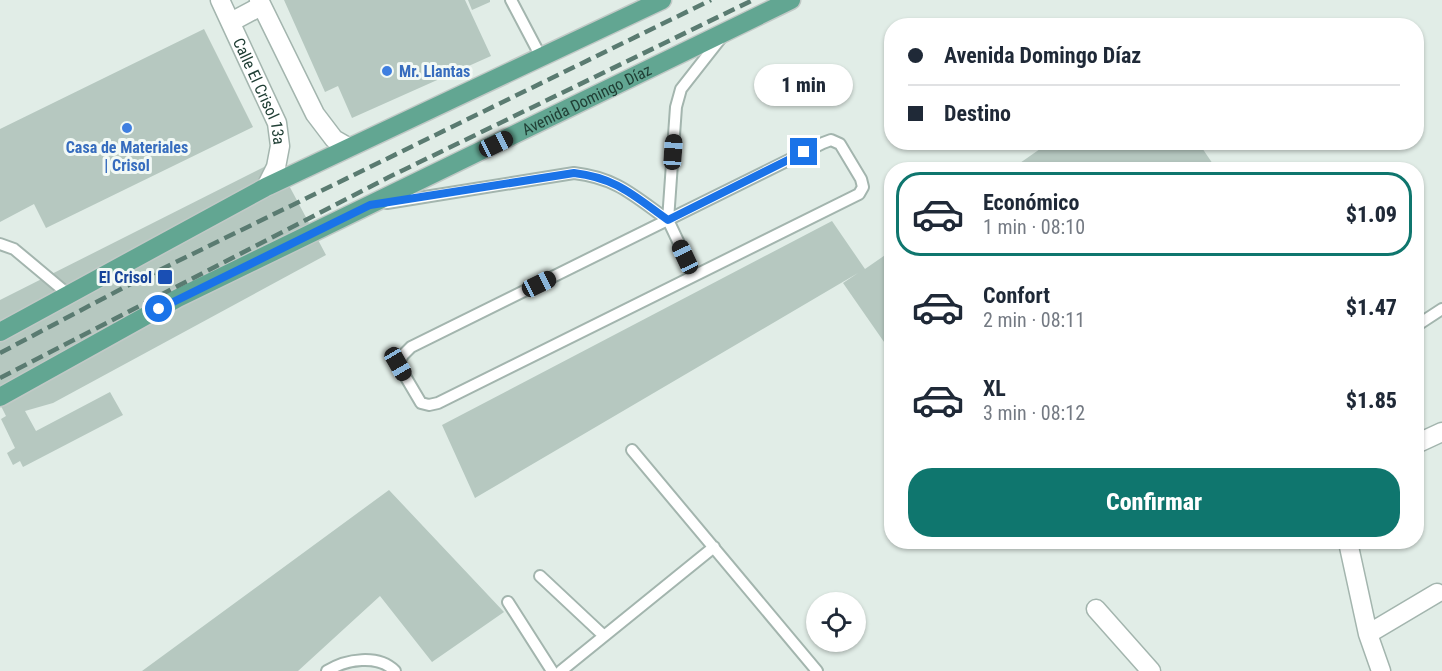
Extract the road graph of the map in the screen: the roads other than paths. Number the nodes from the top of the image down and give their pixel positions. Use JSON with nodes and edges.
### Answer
{"nodes":[{"id":1,"x":220,"y":0,"type":"edge"},
{"id":2,"x":511,"y":0,"type":"edge"},
{"id":3,"x":662,"y":0,"type":"edge"},
{"id":4,"x":791,"y":0,"type":"edge"},
{"id":5,"x":260,"y":3,"type":"edge"},
{"id":6,"x":634,"y":5,"type":"edge"},
{"id":7,"x":231,"y":22,"type":"junction"},
{"id":8,"x":726,"y":32,"type":"junction"},
{"id":9,"x":541,"y":57,"type":"junction"},
{"id":10,"x":348,"y":147,"type":"junction"},
{"id":11,"x":266,"y":187,"type":"junction"},
{"id":12,"x":370,"y":205,"type":"junction"},
{"id":13,"x":668,"y":220,"type":"junction"},
{"id":14,"x":0,"y":244,"type":"edge"},
{"id":15,"x":694,"y":275,"type":"junction"},
{"id":16,"x":69,"y":295,"type":"junction"},
{"id":17,"x":1442,"y":309,"type":"edge"},
{"id":18,"x":1424,"y":321,"type":"edge"},
{"id":19,"x":0,"y":332,"type":"edge"},
{"id":20,"x":0,"y":397,"type":"edge"},
{"id":21,"x":1442,"y":432,"type":"edge"},
{"id":22,"x":1424,"y":440,"type":"edge"},
{"id":23,"x":632,"y":450,"type":"dead end"},
{"id":24,"x":714,"y":547,"type":"junction"},
{"id":25,"x":1350,"y":549,"type":"edge"},
{"id":26,"x":540,"y":576,"type":"dead end"},
{"id":27,"x":1437,"y":593,"type":"dead end"},
{"id":28,"x":508,"y":602,"type":"dead end"},
{"id":29,"x":1096,"y":609,"type":"dead end"},
{"id":30,"x":1368,"y":634,"type":"junction"},
{"id":31,"x":603,"y":635,"type":"junction"},
{"id":32,"x":327,"y":671,"type":"edge"},
{"id":33,"x":395,"y":671,"type":"edge"},
{"id":34,"x":552,"y":671,"type":"edge"},
{"id":35,"x":561,"y":671,"type":"edge"},
{"id":36,"x":818,"y":671,"type":"edge"},
{"id":37,"x":1151,"y":671,"type":"edge"},
{"id":38,"x":1381,"y":671,"type":"edge"}],
"edges":[{"from":1,"to":7,"type":"street","name":"Calle El Crisol 13a"},
{"from":2,"to":9,"type":"lane"},
{"from":3,"to":6,"type":"main road"},
{"from":4,"to":8,"type":"main road","name":"Avenida Domingo Díaz"},
{"from":5,"to":7,"type":"street"},
{"from":5,"to":10,"type":"street"},
{"from":6,"to":9,"type":"main road"},
{"from":7,"to":11,"type":"street","name":"Calle El Crisol 13a"},
{"from":8,"to":12,"type":"main road","name":"Avenida Domingo Díaz"},
{"from":8,"to":13,"type":"lane"},
{"from":9,"to":10,"type":"main road"},
{"from":10,"to":11,"type":"main road"},
{"from":11,"to":16,"type":"main road"},
{"from":12,"to":13,"type":"lane"},
{"from":12,"to":20,"type":"main road","name":"Avenida Domingo Díaz"},
{"from":13,"to":15,"type":"lane"},
{"from":13,"to":15,"type":"lane"},
{"from":13,"to":15,"type":"lane"},
{"from":14,"to":16,"type":"lane"},
{"from":16,"to":19,"type":"main road"},
{"from":17,"to":18,"type":"lane"},
{"from":21,"to":22,"type":"street"},
{"from":23,"to":24,"type":"lane"},
{"from":24,"to":31,"type":"lane"},
{"from":24,"to":36,"type":"lane"},
{"from":25,"to":30,"type":"street"},
{"from":26,"to":31,"type":"lane"},
{"from":27,"to":30,"type":"street"},
{"from":28,"to":34,"type":"lane"},
{"from":29,"to":37,"type":"street"},
{"from":30,"to":38,"type":"street"},
{"from":31,"to":35,"type":"lane"},
{"from":32,"to":33,"type":"lane"}]}
